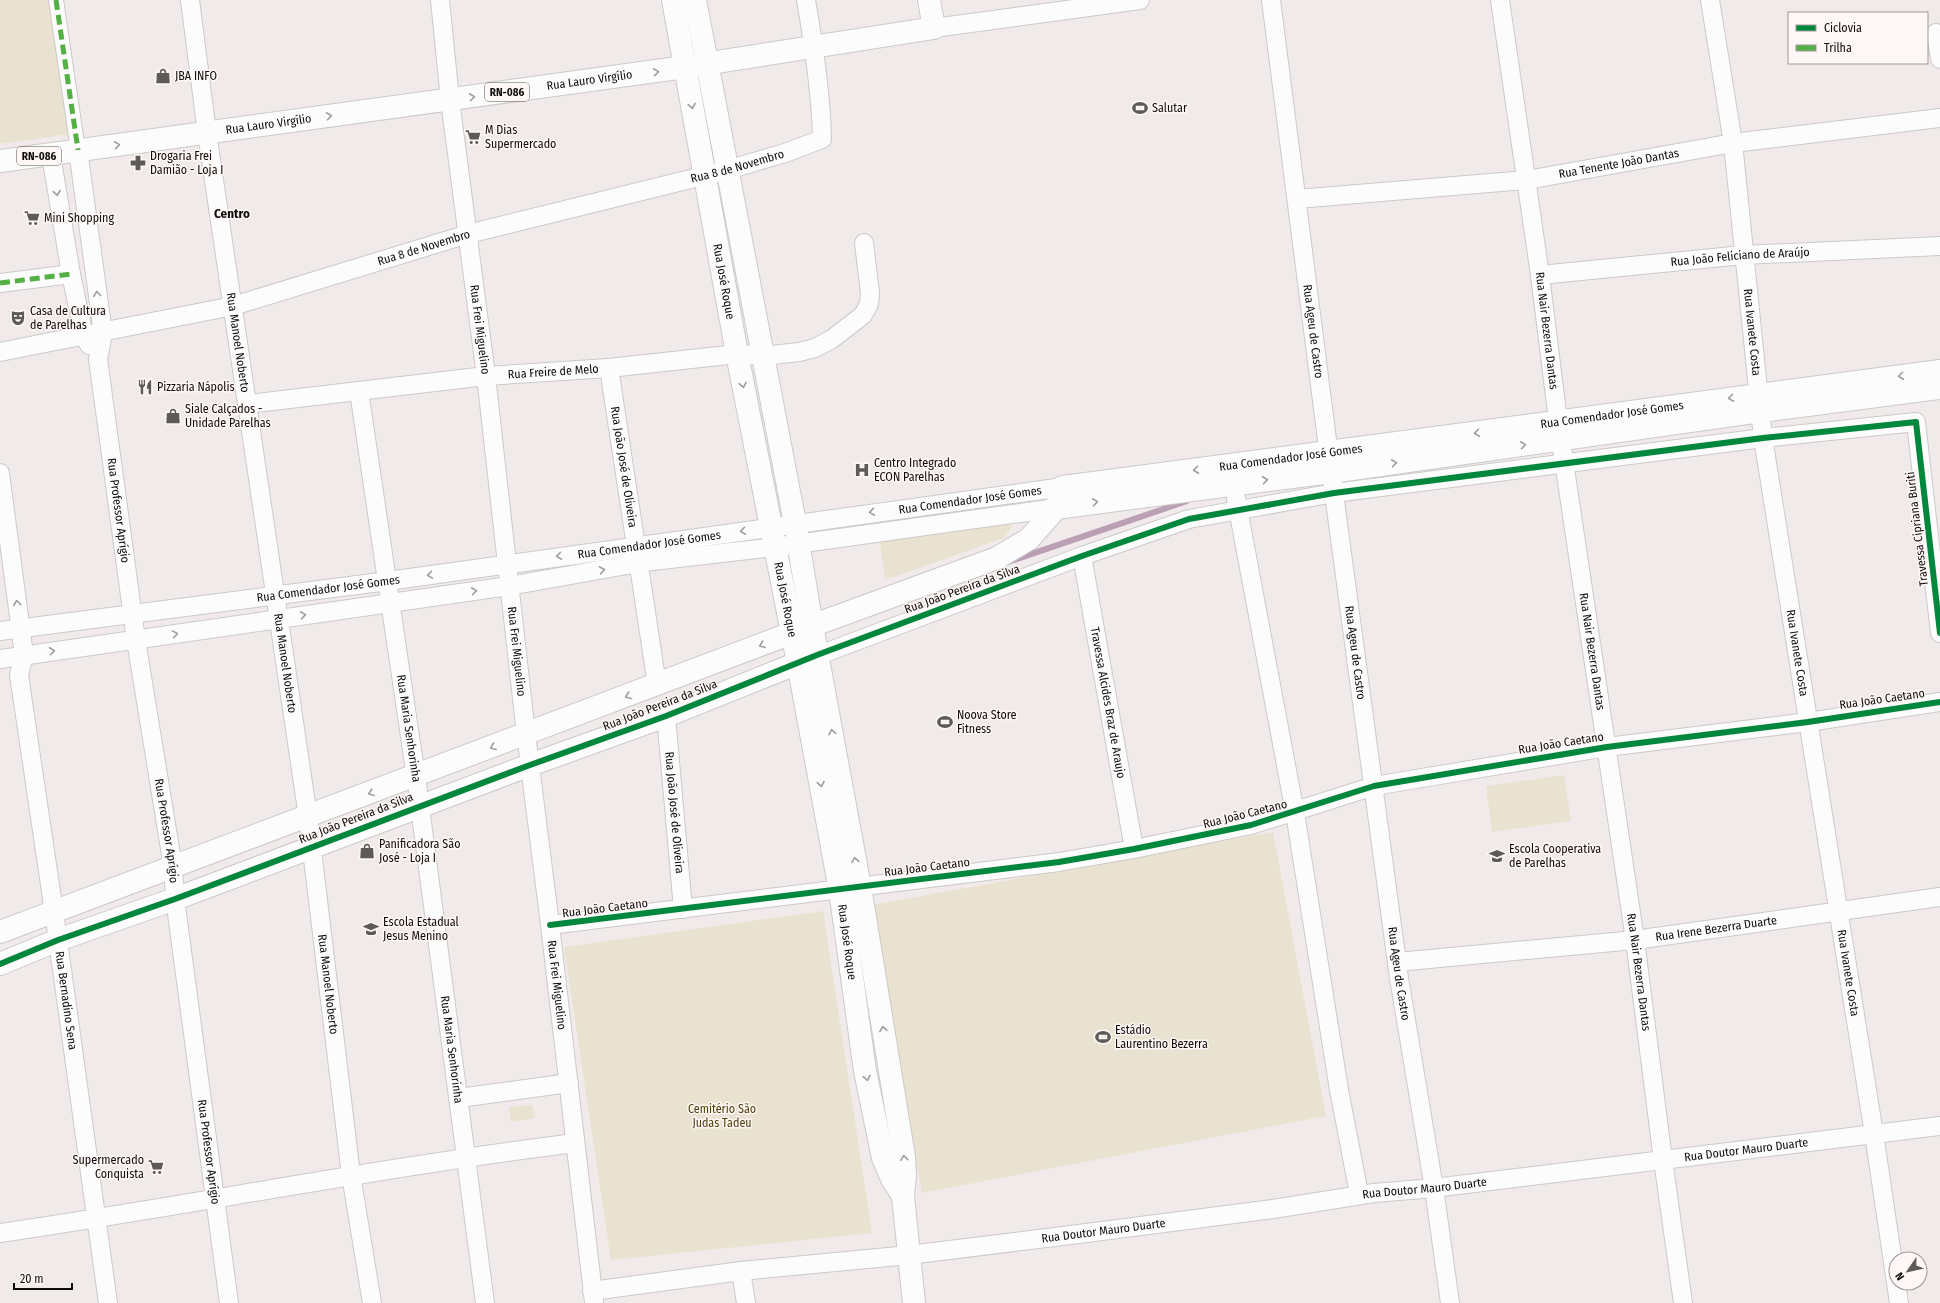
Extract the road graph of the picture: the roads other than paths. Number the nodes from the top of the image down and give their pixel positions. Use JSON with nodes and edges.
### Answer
{"nodes":[{"id":1,"x":56,"y":0,"type":"edge"},
{"id":2,"x":190,"y":0,"type":"edge"},
{"id":3,"x":440,"y":0,"type":"edge"},
{"id":4,"x":673,"y":0,"type":"edge"},
{"id":5,"x":695,"y":0,"type":"edge"},
{"id":6,"x":806,"y":0,"type":"edge"},
{"id":7,"x":929,"y":0,"type":"edge"},
{"id":8,"x":1140,"y":0,"type":"edge"},
{"id":9,"x":1271,"y":0,"type":"edge"},
{"id":10,"x":1500,"y":0,"type":"edge"},
{"id":11,"x":1710,"y":0,"type":"edge"},
{"id":12,"x":1095,"y":3,"type":"edge"},
{"id":13,"x":934,"y":28,"type":"junction"},
{"id":14,"x":1936,"y":33,"type":"dead end"},
{"id":15,"x":815,"y":47,"type":"junction"},
{"id":16,"x":1940,"y":59,"type":"edge"},
{"id":17,"x":696,"y":66,"type":"junction"},
{"id":18,"x":450,"y":100,"type":"junction"},
{"id":19,"x":1940,"y":118,"type":"edge"},
{"id":20,"x":207,"y":133,"type":"junction"},
{"id":21,"x":1733,"y":143,"type":"junction"},
{"id":22,"x":78,"y":150,"type":"junction"},
{"id":23,"x":51,"y":154,"type":"junction"},
{"id":24,"x":0,"y":161,"type":"edge"},
{"id":25,"x":727,"y":170,"type":"junction"},
{"id":26,"x":704,"y":175,"type":"junction"},
{"id":27,"x":1526,"y":180,"type":"junction"},
{"id":28,"x":1297,"y":199,"type":"junction"},
{"id":29,"x":468,"y":234,"type":"junction"},
{"id":30,"x":864,"y":243,"type":"dead end"},
{"id":31,"x":1940,"y":246,"type":"edge"},
{"id":32,"x":1743,"y":255,"type":"junction"},
{"id":33,"x":71,"y":274,"type":"junction"},
{"id":34,"x":1540,"y":275,"type":"junction"},
{"id":35,"x":0,"y":283,"type":"edge"},
{"id":36,"x":233,"y":306,"type":"junction"},
{"id":37,"x":103,"y":333,"type":"junction"},
{"id":38,"x":84,"y":336,"type":"junction"},
{"id":39,"x":0,"y":352,"type":"edge"},
{"id":40,"x":736,"y":354,"type":"junction"},
{"id":41,"x":763,"y":356,"type":"junction"},
{"id":42,"x":98,"y":359,"type":"junction"},
{"id":43,"x":609,"y":368,"type":"junction"},
{"id":44,"x":1940,"y":371,"type":"edge"},
{"id":45,"x":486,"y":376,"type":"junction"},
{"id":46,"x":1940,"y":388,"type":"edge"},
{"id":47,"x":359,"y":391,"type":"junction"},
{"id":48,"x":1760,"y":402,"type":"junction"},
{"id":49,"x":248,"y":404,"type":"junction"},
{"id":50,"x":1916,"y":422,"type":"joint"},
{"id":51,"x":1560,"y":430,"type":"junction"},
{"id":52,"x":1763,"y":438,"type":"junction"},
{"id":53,"x":1565,"y":464,"type":"junction"},
{"id":54,"x":0,"y":473,"type":"edge"},
{"id":55,"x":1332,"y":473,"type":"junction"},
{"id":56,"x":1231,"y":475,"type":"junction"},
{"id":57,"x":1063,"y":487,"type":"junction"},
{"id":58,"x":1056,"y":508,"type":"junction"},
{"id":59,"x":1238,"y":509,"type":"junction"},
{"id":60,"x":797,"y":533,"type":"junction"},
{"id":61,"x":773,"y":537,"type":"junction"},
{"id":62,"x":636,"y":555,"type":"junction"},
{"id":63,"x":1082,"y":556,"type":"junction"},
{"id":64,"x":506,"y":563,"type":"junction"},
{"id":65,"x":388,"y":581,"type":"junction"},
{"id":66,"x":509,"y":586,"type":"junction"},
{"id":67,"x":275,"y":595,"type":"junction"},
{"id":68,"x":391,"y":602,"type":"junction"},
{"id":69,"x":133,"y":614,"type":"junction"},
{"id":70,"x":278,"y":618,"type":"junction"},
{"id":71,"x":1,"y":627,"type":"edge"},
{"id":72,"x":20,"y":628,"type":"junction"},
{"id":73,"x":802,"y":630,"type":"junction"},
{"id":74,"x":1940,"y":633,"type":"edge"},
{"id":75,"x":136,"y":640,"type":"junction"},
{"id":76,"x":24,"y":655,"type":"junction"},
{"id":77,"x":3,"y":658,"type":"edge"},
{"id":78,"x":808,"y":659,"type":"junction"},
{"id":79,"x":19,"y":675,"type":"junction"},
{"id":80,"x":657,"y":685,"type":"junction"},
{"id":81,"x":1940,"y":702,"type":"edge"},
{"id":82,"x":666,"y":716,"type":"junction"},
{"id":83,"x":1808,"y":722,"type":"junction"},
{"id":84,"x":526,"y":734,"type":"junction"},
{"id":85,"x":1607,"y":747,"type":"junction"},
{"id":86,"x":530,"y":765,"type":"junction"},
{"id":87,"x":416,"y":776,"type":"junction"},
{"id":88,"x":1374,"y":786,"type":"junction"},
{"id":89,"x":420,"y":806,"type":"junction"},
{"id":90,"x":1295,"y":813,"type":"junction"},
{"id":91,"x":308,"y":817,"type":"junction"},
{"id":92,"x":311,"y":847,"type":"junction"},
{"id":93,"x":1134,"y":849,"type":"junction"},
{"id":94,"x":173,"y":867,"type":"junction"},
{"id":95,"x":850,"y":888,"type":"junction"},
{"id":96,"x":1940,"y":897,"type":"edge"},
{"id":97,"x":175,"y":899,"type":"junction"},
{"id":98,"x":683,"y":910,"type":"junction"},
{"id":99,"x":54,"y":912,"type":"junction"},
{"id":100,"x":1838,"y":913,"type":"junction"},
{"id":101,"x":550,"y":925,"type":"junction"},
{"id":102,"x":0,"y":932,"type":"edge"},
{"id":103,"x":58,"y":940,"type":"junction"},
{"id":104,"x":1635,"y":940,"type":"junction"},
{"id":105,"x":1397,"y":962,"type":"junction"},
{"id":106,"x":0,"y":964,"type":"edge"},
{"id":107,"x":569,"y":1083,"type":"junction"},
{"id":108,"x":459,"y":1098,"type":"junction"},
{"id":109,"x":1940,"y":1126,"type":"edge"},
{"id":110,"x":1874,"y":1134,"type":"junction"},
{"id":111,"x":575,"y":1143,"type":"junction"},
{"id":112,"x":464,"y":1157,"type":"junction"},
{"id":113,"x":1663,"y":1160,"type":"junction"},
{"id":114,"x":350,"y":1175,"type":"junction"},
{"id":115,"x":1434,"y":1188,"type":"junction"},
{"id":116,"x":1359,"y":1194,"type":"junction"},
{"id":117,"x":214,"y":1200,"type":"junction"},
{"id":118,"x":96,"y":1219,"type":"junction"},
{"id":119,"x":0,"y":1233,"type":"edge"},
{"id":120,"x":909,"y":1255,"type":"junction"},
{"id":121,"x":741,"y":1271,"type":"junction"},
{"id":122,"x":593,"y":1297,"type":"edge"},
{"id":123,"x":108,"y":1303,"type":"edge"},
{"id":124,"x":228,"y":1303,"type":"edge"},
{"id":125,"x":372,"y":1303,"type":"edge"},
{"id":126,"x":484,"y":1303,"type":"edge"},
{"id":127,"x":746,"y":1303,"type":"edge"},
{"id":128,"x":914,"y":1303,"type":"edge"},
{"id":129,"x":1450,"y":1303,"type":"edge"},
{"id":130,"x":1683,"y":1303,"type":"edge"},
{"id":131,"x":1899,"y":1303,"type":"edge"}],
"edges":[{"from":1,"to":22,"type":"street"},
{"from":2,"to":20,"type":"street","name":"Rua Manoel Noberto"},
{"from":3,"to":18,"type":"street","name":"Rua Frei Miguelino"},
{"from":4,"to":17,"type":"street","name":"Rua José Roque"},
{"from":5,"to":17,"type":"street","name":"Rua José Roque"},
{"from":6,"to":15,"type":"street"},
{"from":7,"to":13,"type":"street"},
{"from":8,"to":12,"type":"street"},
{"from":9,"to":28,"type":"street","name":"Rua Ageu de Castro"},
{"from":10,"to":27,"type":"street","name":"Rua Nair Bezerra Dantas"},
{"from":11,"to":21,"type":"street","name":"Rua Ivanete Costa"},
{"from":12,"to":13,"type":"street"},
{"from":13,"to":15,"type":"street","name":"Rua Lauro Virgílio","number":"RN-086"},
{"from":14,"to":16,"type":"street"},
{"from":15,"to":17,"type":"street","name":"Rua Lauro Virgílio","number":"RN-086"},
{"from":15,"to":25,"type":"street","name":"Rua 8 de Novembro"},
{"from":18,"to":17,"type":"street","name":"Rua Lauro Virgílio","number":"RN-086","one_way":true},
{"from":17,"to":25,"type":"street","name":"Rua José Roque"},
{"from":17,"to":26,"type":"street","name":"Rua José Roque","one_way":true},
{"from":20,"to":18,"type":"street","name":"Rua Lauro Virgílio","number":"RN-086","one_way":true},
{"from":18,"to":29,"type":"street","name":"Rua Frei Miguelino"},
{"from":19,"to":21,"type":"street","name":"Rua Tenente João Dantas"},
{"from":22,"to":20,"type":"street","name":"Rua Lauro Virgílio","number":"RN-086","one_way":true},
{"from":20,"to":36,"type":"street","name":"Rua Manoel Noberto"},
{"from":21,"to":27,"type":"street","name":"Rua Tenente João Dantas"},
{"from":21,"to":32,"type":"street","name":"Rua Ivanete Costa"},
{"from":22,"to":23,"type":"street","number":"RN-086"},
{"from":37,"to":22,"type":"street","name":"Rua Professor Aprígio","one_way":true},
{"from":23,"to":24,"type":"street","number":"RN-086"},
{"from":23,"to":33,"type":"street","name":"Rua Professor Aprígio","one_way":true},
{"from":25,"to":26,"type":"street","name":"Rua 8 de Novembro"},
{"from":25,"to":41,"type":"street","name":"Rua José Roque"},
{"from":26,"to":29,"type":"street","name":"Rua 8 de Novembro"},
{"from":26,"to":40,"type":"street","name":"Rua José Roque"},
{"from":27,"to":28,"type":"street","name":"Rua Tenente João Dantas"},
{"from":27,"to":34,"type":"street","name":"Rua Nair Bezerra Dantas"},
{"from":28,"to":55,"type":"street","name":"Rua Ageu de Castro"},
{"from":29,"to":36,"type":"street","name":"Rua 8 de Novembro"},
{"from":29,"to":45,"type":"street","name":"Rua Frei Miguelino"},
{"from":30,"to":41,"type":"street","name":"Rua Freire de Melo"},
{"from":31,"to":32,"type":"street","name":"Rua João Feliciano de Araújo"},
{"from":32,"to":34,"type":"street","name":"Rua João Feliciano de Araújo"},
{"from":32,"to":48,"type":"street","name":"Rua Ivanete Costa"},
{"from":33,"to":35,"type":"street"},
{"from":33,"to":38,"type":"street","name":"Rua Professor Aprígio"},
{"from":34,"to":51,"type":"street","name":"Rua Nair Bezerra Dantas"},
{"from":36,"to":37,"type":"street","name":"Rua 8 de Novembro"},
{"from":36,"to":49,"type":"street","name":"Rua Manoel Noberto"},
{"from":37,"to":38,"type":"street","name":"Rua 8 de Novembro"},
{"from":37,"to":42,"type":"street","name":"Rua Professor Aprígio"},
{"from":38,"to":39,"type":"street","name":"Rua 8 de Novembro"},
{"from":38,"to":42,"type":"street","name":"Rua Professor Aprígio"},
{"from":40,"to":41,"type":"street","name":"Rua Freire de Melo"},
{"from":40,"to":43,"type":"street","name":"Rua Freire de Melo"},
{"from":40,"to":61,"type":"street","name":"Rua José Roque","one_way":true},
{"from":41,"to":60,"type":"street","name":"Rua José Roque"},
{"from":42,"to":69,"type":"street","name":"Rua Professor Aprígio"},
{"from":43,"to":45,"type":"street","name":"Rua Freire de Melo"},
{"from":43,"to":62,"type":"street","name":"Rua João José de Oliveira"},
{"from":44,"to":48,"type":"street","name":"Rua Comendador José Gomes","one_way":true},
{"from":45,"to":47,"type":"street","name":"Rua Freire de Melo"},
{"from":45,"to":64,"type":"street","name":"Rua Frei Miguelino"},
{"from":46,"to":48,"type":"street","name":"Rua Comendador José Gomes"},
{"from":47,"to":49,"type":"street","name":"Rua Freire de Melo"},
{"from":47,"to":65,"type":"street","name":"Rua Maria Senhorinha"},
{"from":48,"to":51,"type":"street","name":"Rua Comendador José Gomes"},
{"from":48,"to":52,"type":"street","name":"Rua Ivanete Costa"},
{"from":49,"to":67,"type":"street","name":"Rua Manoel Noberto"},
{"from":50,"to":52,"type":"street","name":"Rua João Pereira da Silva"},
{"from":50,"to":74,"type":"street","name":"Travessa Cipriana Buriti"},
{"from":51,"to":53,"type":"street","name":"Rua Nair Bezerra Dantas"},
{"from":51,"to":55,"type":"street","name":"Rua Comendador José Gomes"},
{"from":52,"to":53,"type":"street","name":"Rua João Pereira da Silva"},
{"from":52,"to":83,"type":"street","name":"Rua Ivanete Costa"},
{"from":53,"to":55,"type":"street","name":"Rua João Pereira da Silva"},
{"from":53,"to":85,"type":"street","name":"Rua Nair Bezerra Dantas"},
{"from":72,"to":54,"type":"street","name":"Rua Bernadino Sena","one_way":true},
{"from":55,"to":56,"type":"street","name":"Rua Comendador José Gomes"},
{"from":55,"to":59,"type":"street","name":"Rua João Pereira da Silva"},
{"from":55,"to":88,"type":"street","name":"Rua Ageu de Castro"},
{"from":56,"to":57,"type":"street","name":"Rua Comendador José Gomes","one_way":true},
{"from":58,"to":56,"type":"street","name":"Rua Comendador José Gomes","one_way":true},
{"from":56,"to":59,"type":"street"},
{"from":57,"to":58,"type":"street","name":"Rua João Pereira da Silva"},
{"from":57,"to":60,"type":"street","name":"Rua Comendador José Gomes","one_way":true},
{"from":58,"to":60,"type":"street","name":"Rua Comendador José Gomes"},
{"from":58,"to":73,"type":"street","name":"Rua João Pereira da Silva"},
{"from":59,"to":63,"type":"street","name":"Rua João Pereira da Silva"},
{"from":59,"to":90,"type":"street"},
{"from":60,"to":61,"type":"street","name":"Rua Comendador José Gomes"},
{"from":60,"to":73,"type":"street","name":"Rua José Roque"},
{"from":61,"to":62,"type":"street","name":"Rua Comendador José Gomes"},
{"from":61,"to":73,"type":"street","name":"Rua José Roque"},
{"from":62,"to":64,"type":"street","name":"Rua Comendador José Gomes","one_way":true},
{"from":66,"to":62,"type":"street","name":"Rua Comendador José Gomes","one_way":true},
{"from":62,"to":80,"type":"street","name":"Rua João José de Oliveira"},
{"from":63,"to":78,"type":"street","name":"Rua João Pereira da Silva"},
{"from":63,"to":93,"type":"street","name":"Travessa Alcides Braz de Araujo"},
{"from":64,"to":65,"type":"street","name":"Rua Comendador José Gomes","one_way":true},
{"from":64,"to":66,"type":"street","name":"Rua Frei Miguelino"},
{"from":65,"to":67,"type":"street","name":"Rua Comendador José Gomes"},
{"from":65,"to":68,"type":"street","name":"Rua Maria Senhorinha"},
{"from":68,"to":66,"type":"street","name":"Rua Comendador José Gomes","one_way":true},
{"from":66,"to":84,"type":"street","name":"Rua Frei Miguelino"},
{"from":67,"to":69,"type":"street","name":"Rua Comendador José Gomes"},
{"from":67,"to":70,"type":"street","name":"Rua Manoel Noberto"},
{"from":70,"to":68,"type":"street","name":"Rua Comendador José Gomes","one_way":true},
{"from":68,"to":87,"type":"street","name":"Rua Maria Senhorinha"},
{"from":69,"to":72,"type":"street","name":"Rua Comendador José Gomes"},
{"from":69,"to":75,"type":"street","name":"Rua Professor Aprígio"},
{"from":75,"to":70,"type":"street","name":"Rua Comendador José Gomes","one_way":true},
{"from":70,"to":91,"type":"street","name":"Rua Manoel Noberto"},
{"from":71,"to":72,"type":"street","name":"Rua Comendador José Gomes"},
{"from":71,"to":77,"type":"street"},
{"from":72,"to":76,"type":"street","name":"Rua Bernadino Sena"},
{"from":73,"to":78,"type":"street","name":"Rua José Roque"},
{"from":73,"to":80,"type":"street","name":"Rua João Pereira da Silva","one_way":true},
{"from":76,"to":75,"type":"street","name":"Rua Comendador José Gomes","one_way":true},
{"from":75,"to":94,"type":"street","name":"Rua Professor Aprígio"},
{"from":76,"to":77,"type":"street","name":"Rua Comendador José Gomes"},
{"from":76,"to":79,"type":"street","name":"Rua Bernadino Sena"},
{"from":77,"to":79,"type":"street"},
{"from":78,"to":82,"type":"street","name":"Rua João Pereira da Silva"},
{"from":78,"to":95,"type":"street","name":"Rua José Roque"},
{"from":79,"to":99,"type":"street","name":"Rua Bernadino Sena"},
{"from":80,"to":84,"type":"street","name":"Rua João Pereira da Silva","one_way":true},
{"from":81,"to":83,"type":"street","name":"Rua João Caetano"},
{"from":82,"to":86,"type":"street","name":"Rua João Pereira da Silva"},
{"from":82,"to":98,"type":"street","name":"Rua João José de Oliveira"},
{"from":83,"to":85,"type":"street","name":"Rua João Caetano"},
{"from":83,"to":100,"type":"street","name":"Rua Ivanete Costa"},
{"from":84,"to":86,"type":"street","name":"Rua Frei Miguelino"},
{"from":84,"to":87,"type":"street","name":"Rua João Pereira da Silva","one_way":true},
{"from":85,"to":88,"type":"street","name":"Rua João Caetano"},
{"from":85,"to":104,"type":"street","name":"Rua Nair Bezerra Dantas"},
{"from":86,"to":89,"type":"street","name":"Rua João Pereira da Silva"},
{"from":86,"to":101,"type":"street","name":"Rua Frei Miguelino"},
{"from":87,"to":89,"type":"street","name":"Rua Maria Senhorinha"},
{"from":87,"to":91,"type":"street","name":"Rua João Pereira da Silva","one_way":true},
{"from":88,"to":90,"type":"street","name":"Rua João Caetano"},
{"from":88,"to":105,"type":"street","name":"Rua Ageu de Castro"},
{"from":89,"to":92,"type":"street","name":"Rua João Pereira da Silva"},
{"from":89,"to":108,"type":"street","name":"Rua Maria Senhorinha"},
{"from":90,"to":93,"type":"street","name":"Rua João Caetano"},
{"from":90,"to":116,"type":"street"},
{"from":91,"to":92,"type":"street","name":"Rua Manoel Noberto"},
{"from":91,"to":94,"type":"street","name":"Rua João Pereira da Silva"},
{"from":92,"to":97,"type":"street","name":"Rua João Pereira da Silva"},
{"from":92,"to":114,"type":"street","name":"Rua Manoel Noberto"},
{"from":93,"to":95,"type":"street","name":"Rua João Caetano"},
{"from":94,"to":97,"type":"street","name":"Rua Professor Aprígio"},
{"from":94,"to":99,"type":"street","name":"Rua João Pereira da Silva"},
{"from":95,"to":98,"type":"street","name":"Rua João Caetano"},
{"from":95,"to":120,"type":"street","name":"Rua José Roque"},
{"from":96,"to":100,"type":"street","name":"Rua Irene Bezerra Duarte"},
{"from":97,"to":103,"type":"street","name":"Rua João Pereira da Silva"},
{"from":97,"to":117,"type":"street","name":"Rua Professor Aprígio"},
{"from":98,"to":101,"type":"street","name":"Rua João Caetano"},
{"from":99,"to":102,"type":"street","name":"Rua João Pereira da Silva"},
{"from":99,"to":103,"type":"street","name":"Rua Bernadino Sena"},
{"from":100,"to":104,"type":"street","name":"Rua Irene Bezerra Duarte"},
{"from":100,"to":110,"type":"street","name":"Rua Ivanete Costa"},
{"from":101,"to":107,"type":"street","name":"Rua Frei Miguelino"},
{"from":103,"to":106,"type":"street","name":"Rua João Pereira da Silva"},
{"from":103,"to":118,"type":"street","name":"Rua Bernadino Sena"},
{"from":104,"to":105,"type":"street","name":"Rua Irene Bezerra Duarte"},
{"from":104,"to":113,"type":"street","name":"Rua Nair Bezerra Dantas"},
{"from":105,"to":115,"type":"street","name":"Rua Ageu de Castro"},
{"from":107,"to":108,"type":"street"},
{"from":107,"to":111,"type":"street","name":"Rua Frei Miguelino"},
{"from":108,"to":112,"type":"street","name":"Rua Maria Senhorinha"},
{"from":109,"to":110,"type":"street","name":"Rua Doutor Mauro Duarte"},
{"from":110,"to":113,"type":"street","name":"Rua Doutor Mauro Duarte"},
{"from":110,"to":131,"type":"street","name":"Rua Ivanete Costa"},
{"from":111,"to":112,"type":"street"},
{"from":111,"to":122,"type":"street","name":"Rua Frei Miguelino"},
{"from":112,"to":114,"type":"street"},
{"from":112,"to":126,"type":"street","name":"Rua Maria Senhorinha"},
{"from":113,"to":115,"type":"street","name":"Rua Doutor Mauro Duarte"},
{"from":113,"to":130,"type":"street","name":"Rua Nair Bezerra Dantas"},
{"from":114,"to":117,"type":"street"},
{"from":114,"to":125,"type":"street","name":"Rua Manoel Noberto"},
{"from":115,"to":116,"type":"street","name":"Rua Doutor Mauro Duarte"},
{"from":115,"to":129,"type":"street","name":"Rua Ageu de Castro"},
{"from":116,"to":120,"type":"street","name":"Rua Doutor Mauro Duarte"},
{"from":117,"to":118,"type":"street"},
{"from":117,"to":124,"type":"street","name":"Rua Professor Aprígio"},
{"from":118,"to":119,"type":"street"},
{"from":118,"to":123,"type":"street","name":"Rua Bernadino Sena"},
{"from":120,"to":121,"type":"street","name":"Rua Doutor Mauro Duarte"},
{"from":120,"to":128,"type":"street","name":"Rua José Roque"},
{"from":121,"to":122,"type":"street","name":"Rua Doutor Mauro Duarte"},
{"from":121,"to":127,"type":"street"}]}
